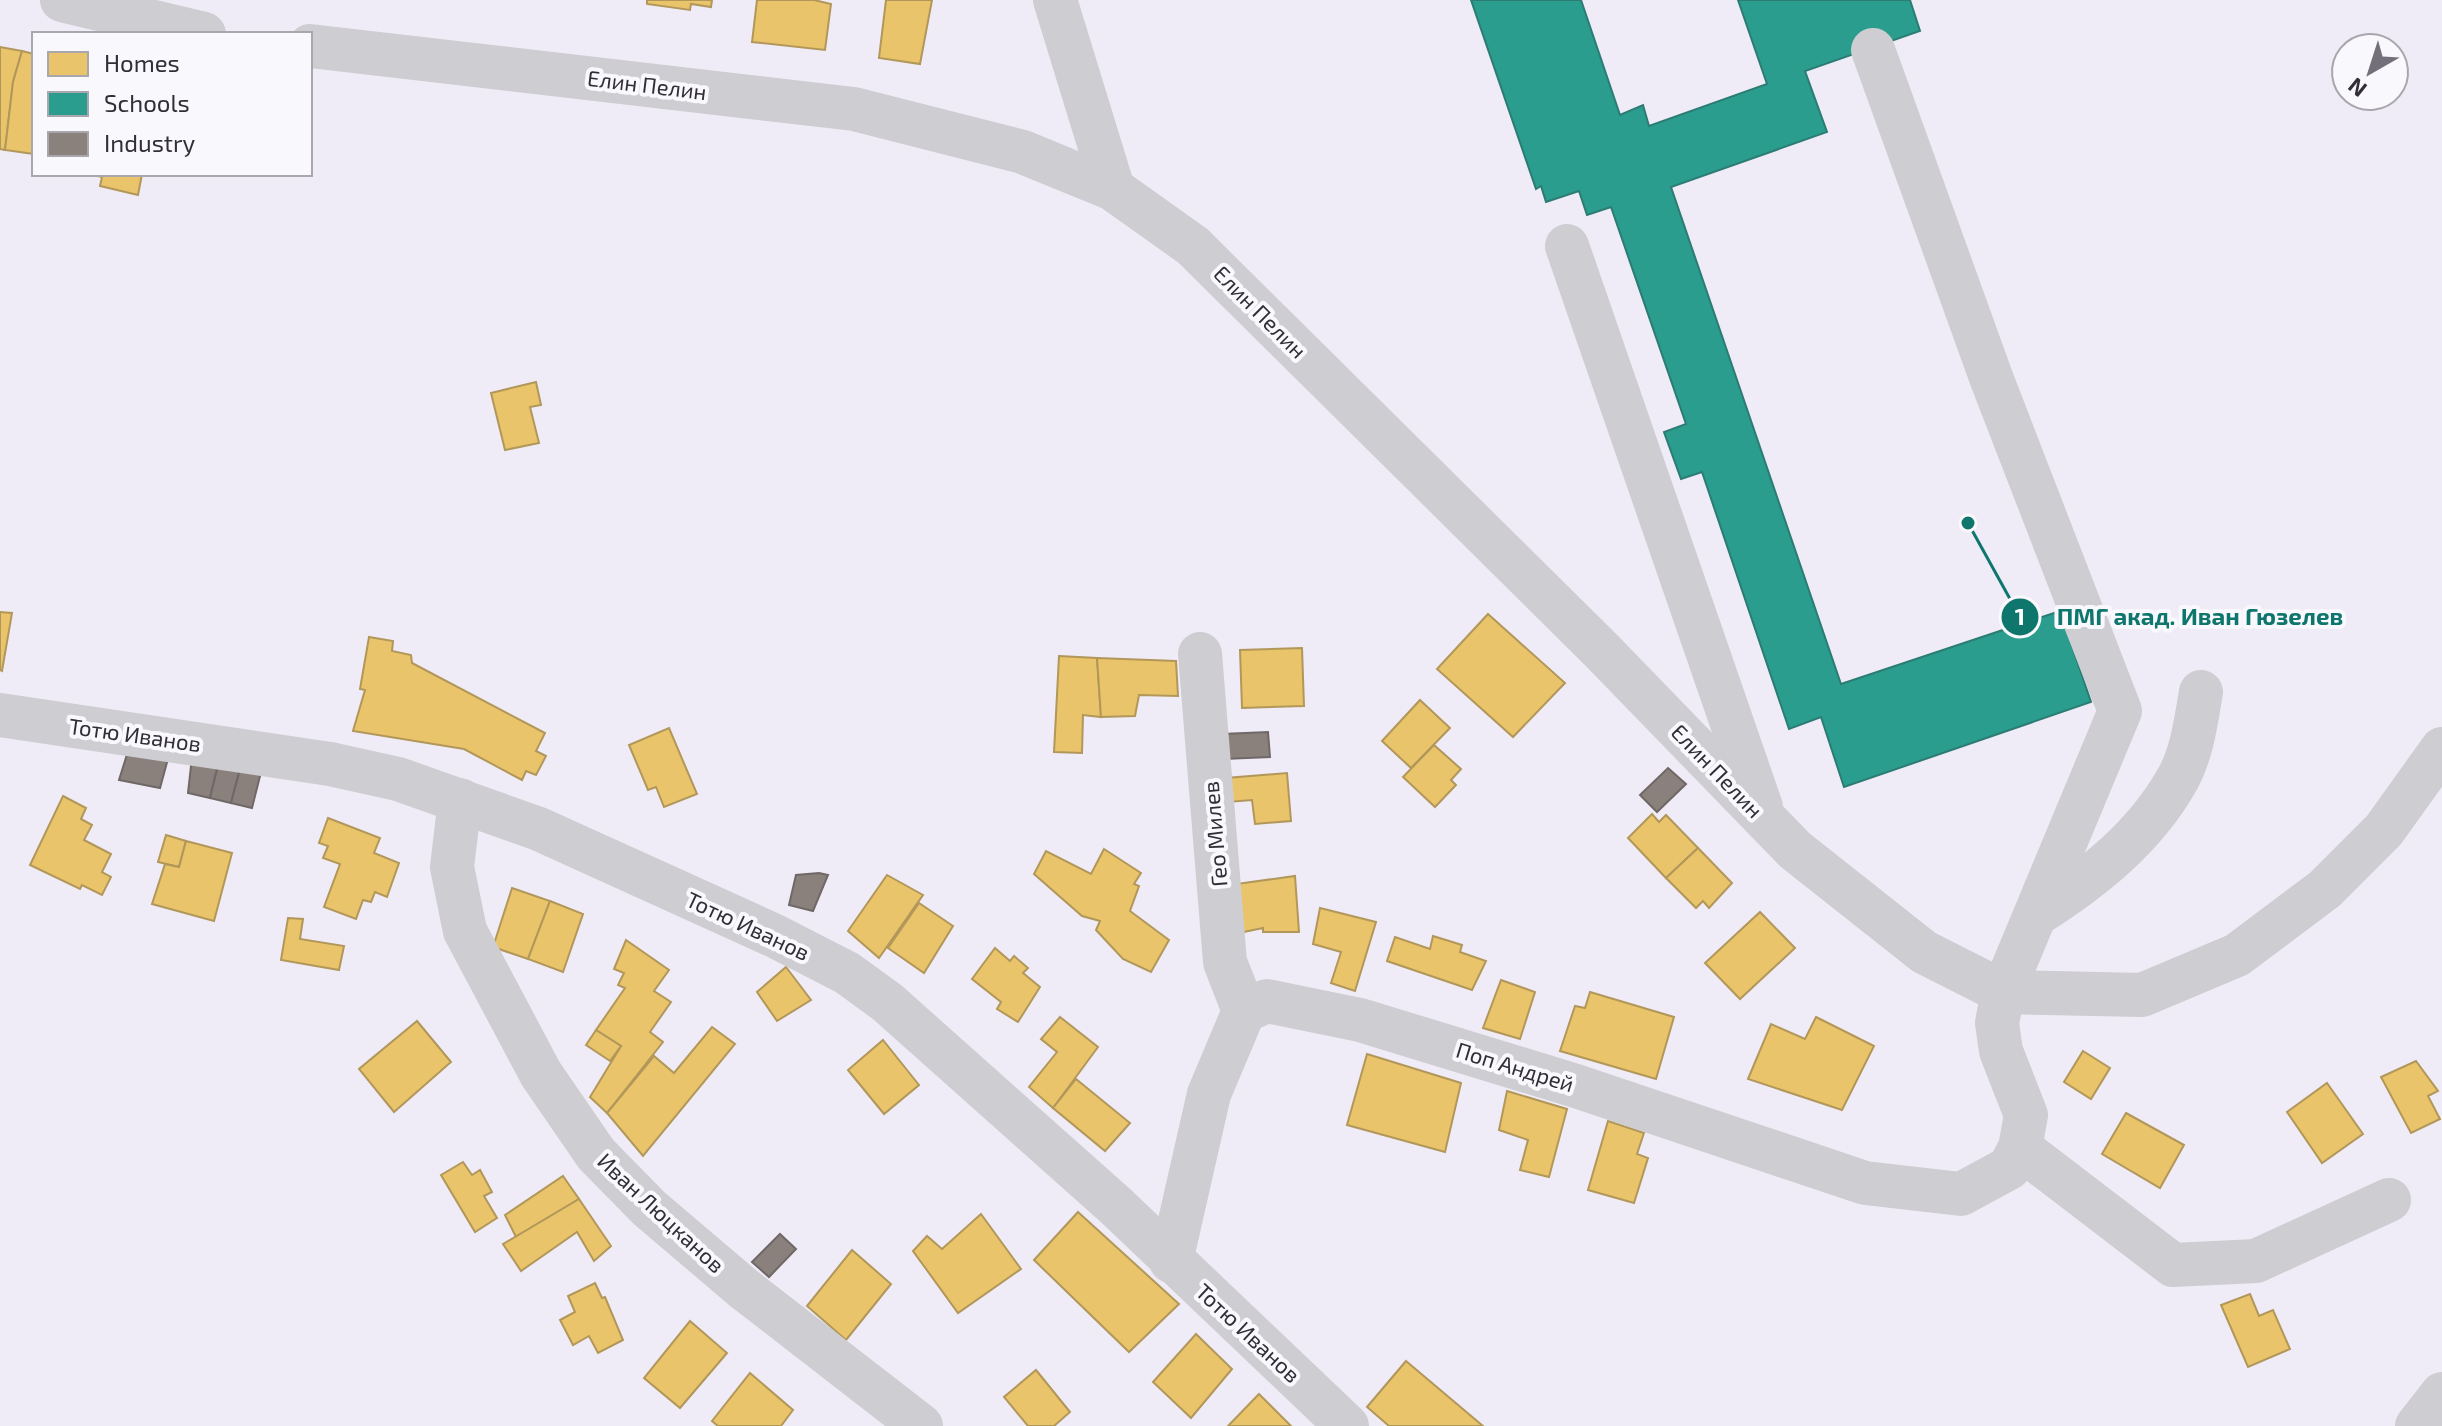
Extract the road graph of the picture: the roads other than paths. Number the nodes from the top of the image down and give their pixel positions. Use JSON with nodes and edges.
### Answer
{"nodes":[{"id":1,"x":62,"y":0,"type":"edge"},
{"id":2,"x":1055,"y":0,"type":"edge"},
{"id":3,"x":196,"y":32,"type":"edge"},
{"id":4,"x":312,"y":46,"type":"edge"},
{"id":5,"x":1873,"y":50,"type":"dead end"},
{"id":6,"x":1113,"y":189,"type":"junction"},
{"id":7,"x":1567,"y":246,"type":"dead end"},
{"id":8,"x":1200,"y":654,"type":"dead end"},
{"id":9,"x":2201,"y":692,"type":"dead end"},
{"id":10,"x":0,"y":715,"type":"edge"},
{"id":11,"x":2442,"y":749,"type":"edge"},
{"id":12,"x":460,"y":800,"type":"junction"},
{"id":13,"x":1766,"y":821,"type":"junction"},
{"id":14,"x":2037,"y":914,"type":"junction"},
{"id":15,"x":2003,"y":992,"type":"junction"},
{"id":16,"x":1244,"y":1011,"type":"junction"},
{"id":17,"x":2020,"y":1148,"type":"junction"},
{"id":18,"x":2389,"y":1200,"type":"dead end"},
{"id":19,"x":1171,"y":1261,"type":"junction"},
{"id":20,"x":2442,"y":1394,"type":"edge"},
{"id":21,"x":921,"y":1426,"type":"edge"},
{"id":22,"x":1347,"y":1426,"type":"edge"},
{"id":23,"x":2417,"y":1426,"type":"edge"}],
"edges":[{"from":1,"to":3,"type":"street"},
{"from":2,"to":6,"type":"street"},
{"from":4,"to":6,"type":"street","name":"Елин Пелин"},
{"from":5,"to":14,"type":"street"},
{"from":6,"to":13,"type":"street","name":"Елин Пелин"},
{"from":7,"to":13,"type":"street"},
{"from":8,"to":16,"type":"street","name":"Гео Милев"},
{"from":9,"to":14,"type":"street"},
{"from":10,"to":12,"type":"street","name":"Тотю Иванов"},
{"from":11,"to":15,"type":"street"},
{"from":12,"to":19,"type":"street","name":"Тотю Иванов"},
{"from":12,"to":21,"type":"street","name":"Иван Люцканов"},
{"from":13,"to":15,"type":"street","name":"Елин Пелин"},
{"from":14,"to":15,"type":"street"},
{"from":15,"to":17,"type":"street"},
{"from":16,"to":17,"type":"street","name":"Поп Андрей"},
{"from":16,"to":19,"type":"street"},
{"from":17,"to":18,"type":"street"},
{"from":19,"to":22,"type":"street","name":"Тотю Иванов"},
{"from":20,"to":23,"type":"street"}]}
